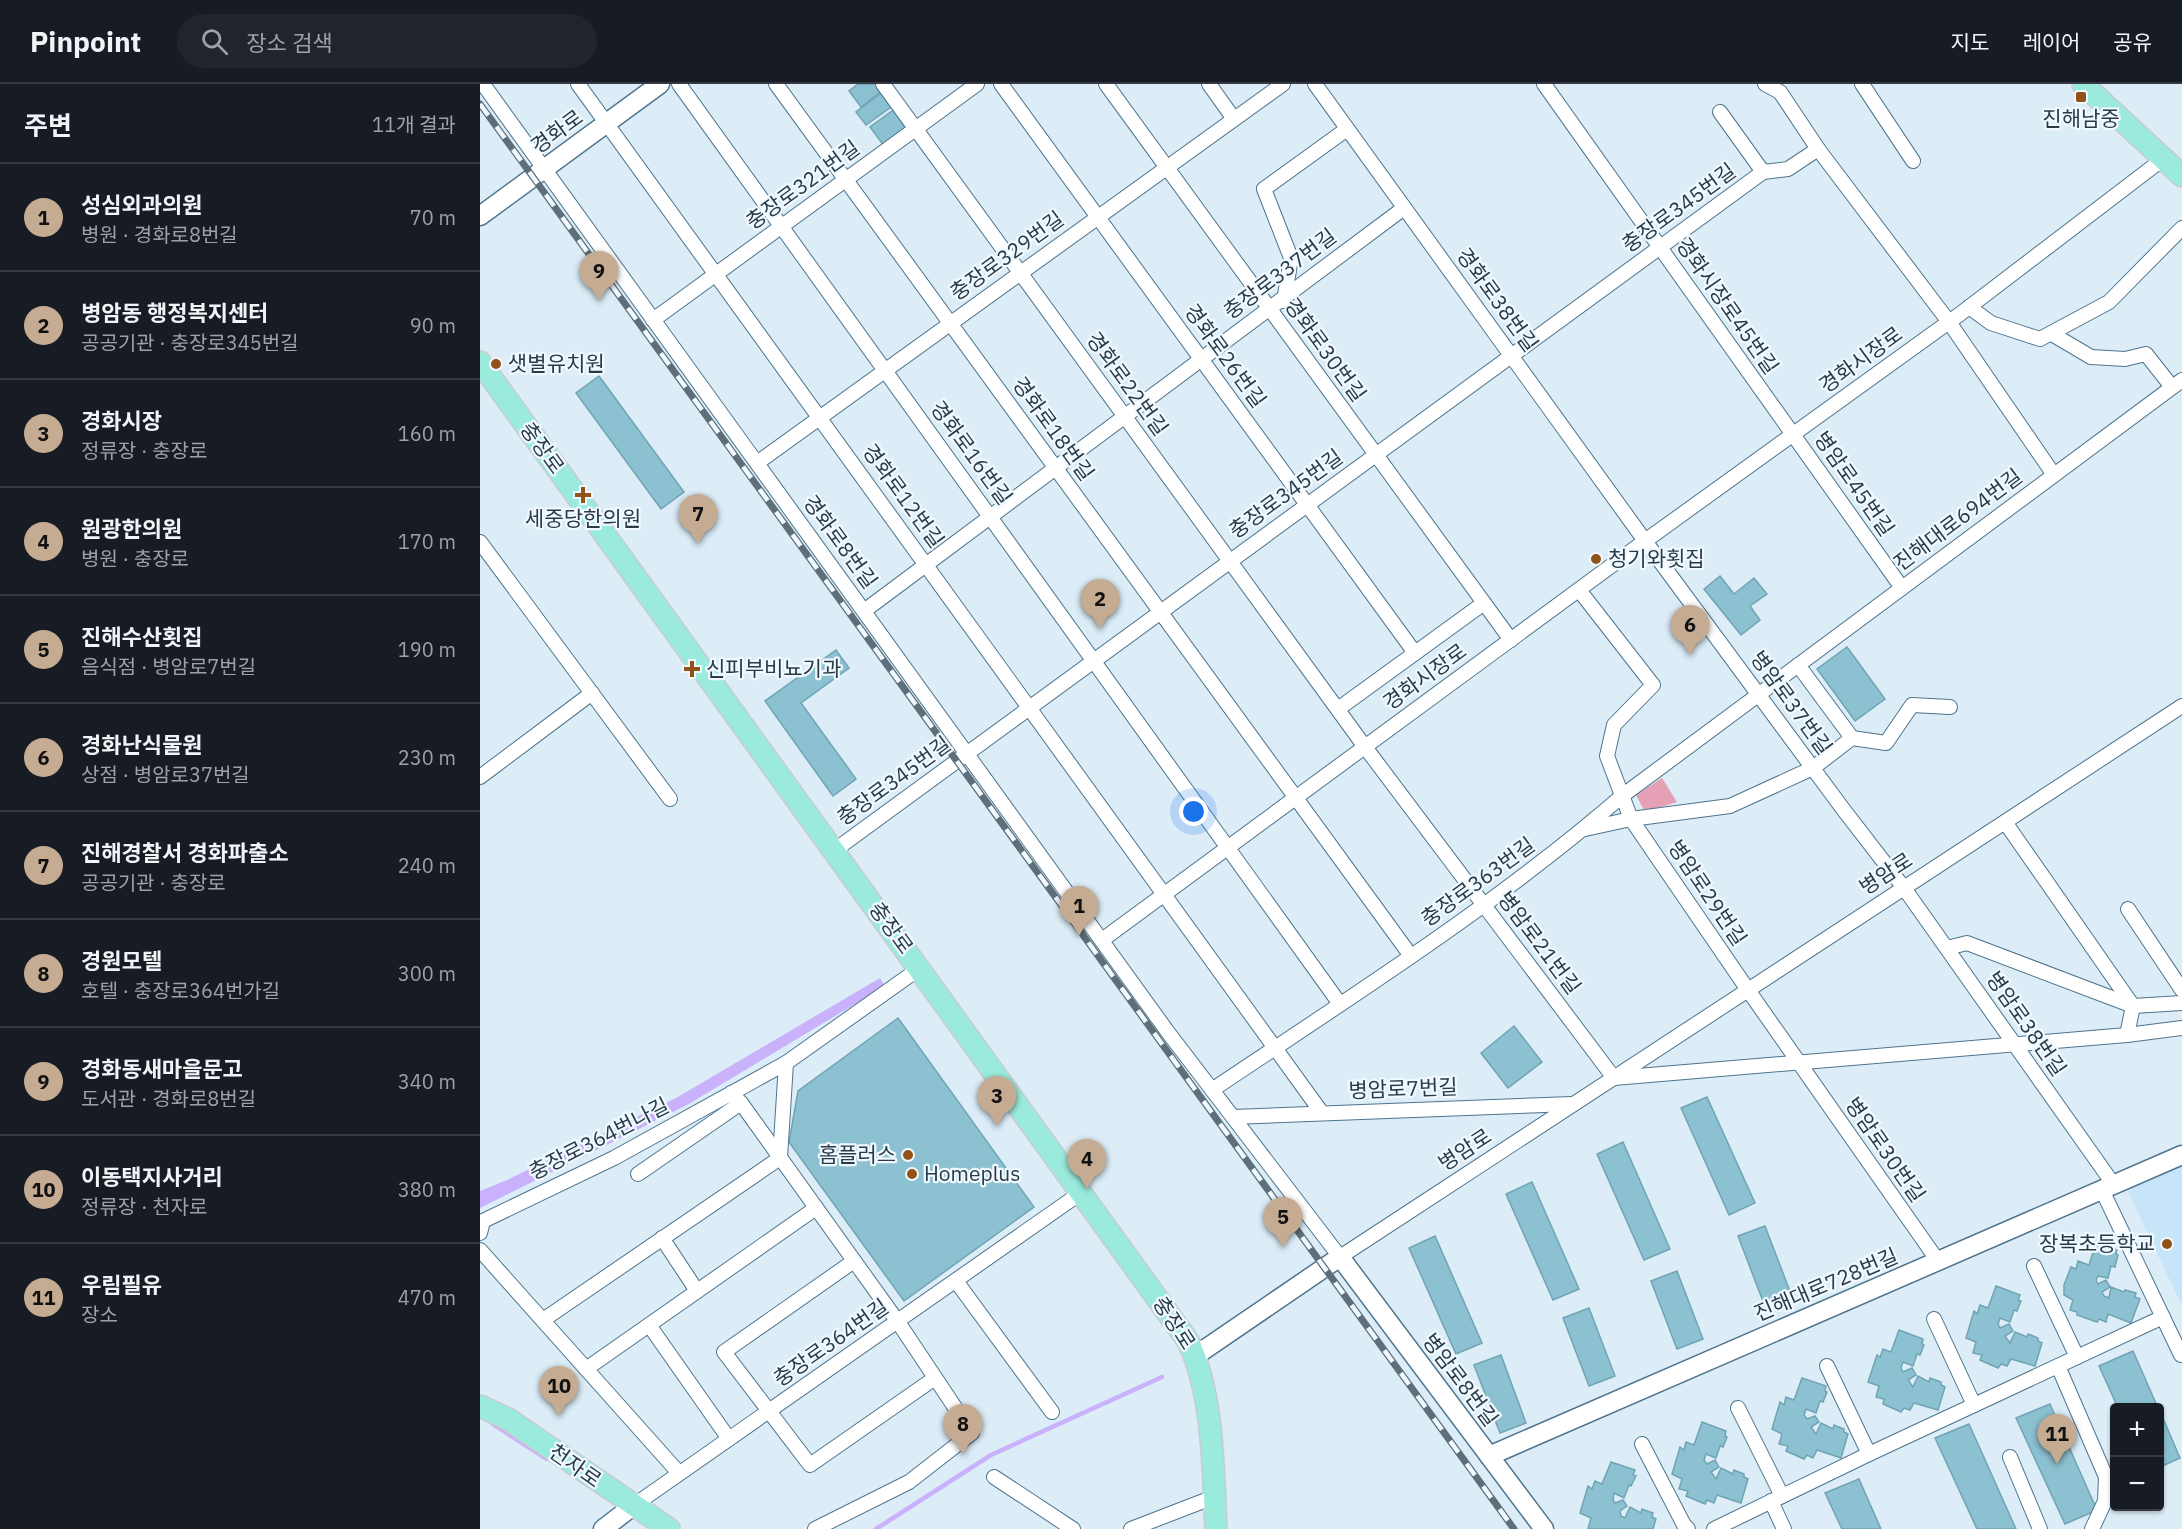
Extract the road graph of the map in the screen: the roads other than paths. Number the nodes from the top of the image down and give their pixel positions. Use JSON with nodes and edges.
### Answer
{"nodes":[{"id":1,"x":483,"y":84,"type":"edge"},
{"id":2,"x":578,"y":84,"type":"edge"},
{"id":3,"x":660,"y":84,"type":"edge"},
{"id":4,"x":679,"y":84,"type":"edge"},
{"id":5,"x":776,"y":84,"type":"edge"},
{"id":6,"x":883,"y":84,"type":"edge"},
{"id":7,"x":977,"y":84,"type":"edge"},
{"id":8,"x":1001,"y":84,"type":"edge"},
{"id":9,"x":1106,"y":84,"type":"edge"},
{"id":10,"x":1209,"y":84,"type":"edge"},
{"id":11,"x":1283,"y":84,"type":"edge"},
{"id":12,"x":1315,"y":84,"type":"edge"},
{"id":13,"x":1544,"y":84,"type":"edge"},
{"id":14,"x":1765,"y":84,"type":"edge"},
{"id":15,"x":1862,"y":84,"type":"edge"},
{"id":16,"x":2083,"y":84,"type":"edge"},
{"id":17,"x":1785,"y":88,"type":"edge"},
{"id":18,"x":1720,"y":112,"type":"dead end"},
{"id":19,"x":1234,"y":119,"type":"junction"},
{"id":20,"x":606,"y":123,"type":"junction"},
{"id":21,"x":915,"y":129,"type":"junction"},
{"id":22,"x":1347,"y":129,"type":"junction"},
{"id":23,"x":1818,"y":149,"type":"junction"},
{"id":24,"x":2163,"y":159,"type":"junction"},
{"id":25,"x":1913,"y":161,"type":"dead end"},
{"id":26,"x":1167,"y":167,"type":"junction"},
{"id":27,"x":544,"y":169,"type":"junction"},
{"id":28,"x":1762,"y":172,"type":"junction"},
{"id":29,"x":2182,"y":176,"type":"edge"},
{"id":30,"x":846,"y":180,"type":"junction"},
{"id":31,"x":1404,"y":208,"type":"junction"},
{"id":32,"x":480,"y":216,"type":"edge"},
{"id":33,"x":1098,"y":217,"type":"junction"},
{"id":34,"x":782,"y":226,"type":"junction"},
{"id":35,"x":2182,"y":228,"type":"edge"},
{"id":36,"x":1660,"y":247,"type":"junction"},
{"id":37,"x":1020,"y":273,"type":"junction"},
{"id":38,"x":716,"y":274,"type":"junction"},
{"id":39,"x":1285,"y":297,"type":"junction"},
{"id":40,"x":1969,"y":307,"type":"junction"},
{"id":41,"x":1269,"y":308,"type":"junction"},
{"id":42,"x":653,"y":320,"type":"junction"},
{"id":43,"x":1949,"y":322,"type":"junction"},
{"id":44,"x":950,"y":323,"type":"junction"},
{"id":45,"x":1280,"y":324,"type":"junction"},
{"id":46,"x":2052,"y":334,"type":"junction"},
{"id":47,"x":1511,"y":356,"type":"junction"},
{"id":48,"x":1201,"y":359,"type":"junction"},
{"id":49,"x":480,"y":362,"type":"edge"},
{"id":50,"x":885,"y":370,"type":"junction"},
{"id":51,"x":2177,"y":384,"type":"edge"},
{"id":52,"x":1125,"y":416,"type":"junction"},
{"id":53,"x":820,"y":417,"type":"junction"},
{"id":54,"x":1793,"y":435,"type":"junction"},
{"id":55,"x":1376,"y":455,"type":"junction"},
{"id":56,"x":757,"y":463,"type":"junction"},
{"id":57,"x":1056,"y":468,"type":"junction"},
{"id":58,"x":2054,"y":475,"type":"junction"},
{"id":59,"x":1307,"y":505,"type":"junction"},
{"id":60,"x":991,"y":516,"type":"junction"},
{"id":61,"x":480,"y":542,"type":"edge"},
{"id":62,"x":1645,"y":542,"type":"junction"},
{"id":63,"x":1230,"y":561,"type":"junction"},
{"id":64,"x":926,"y":564,"type":"junction"},
{"id":65,"x":1902,"y":588,"type":"junction"},
{"id":66,"x":1579,"y":590,"type":"junction"},
{"id":67,"x":1484,"y":603,"type":"junction"},
{"id":68,"x":864,"y":611,"type":"junction"},
{"id":69,"x":1161,"y":612,"type":"junction"},
{"id":70,"x":1511,"y":640,"type":"junction"},
{"id":71,"x":1415,"y":652,"type":"junction"},
{"id":72,"x":1095,"y":660,"type":"junction"},
{"id":73,"x":1798,"y":665,"type":"junction"},
{"id":74,"x":592,"y":693,"type":"junction"},
{"id":75,"x":1759,"y":694,"type":"junction"},
{"id":76,"x":2182,"y":706,"type":"edge"},
{"id":77,"x":1950,"y":707,"type":"dead end"},
{"id":78,"x":1030,"y":708,"type":"junction"},
{"id":79,"x":1338,"y":709,"type":"junction"},
{"id":80,"x":1852,"y":738,"type":"junction"},
{"id":81,"x":1365,"y":747,"type":"junction"},
{"id":82,"x":967,"y":754,"type":"junction"},
{"id":83,"x":1813,"y":768,"type":"junction"},
{"id":84,"x":480,"y":777,"type":"edge"},
{"id":85,"x":1622,"y":796,"type":"junction"},
{"id":86,"x":1296,"y":798,"type":"junction"},
{"id":87,"x":670,"y":799,"type":"dead end"},
{"id":88,"x":1631,"y":819,"type":"junction"},
{"id":89,"x":2004,"y":822,"type":"junction"},
{"id":90,"x":1584,"y":829,"type":"junction"},
{"id":91,"x":1229,"y":847,"type":"junction"},
{"id":92,"x":835,"y":850,"type":"junction"},
{"id":93,"x":1904,"y":888,"type":"junction"},
{"id":94,"x":1165,"y":894,"type":"junction"},
{"id":95,"x":1485,"y":906,"type":"junction"},
{"id":96,"x":2128,"y":909,"type":"dead end"},
{"id":97,"x":1102,"y":940,"type":"junction"},
{"id":98,"x":1947,"y":948,"type":"junction"},
{"id":99,"x":1411,"y":956,"type":"junction"},
{"id":100,"x":920,"y":968,"type":"junction"},
{"id":101,"x":1748,"y":990,"type":"junction"},
{"id":102,"x":2182,"y":990,"type":"edge"},
{"id":103,"x":2182,"y":1003,"type":"edge"},
{"id":104,"x":1340,"y":1004,"type":"junction"},
{"id":105,"x":2133,"y":1006,"type":"junction"},
{"id":106,"x":2182,"y":1028,"type":"edge"},
{"id":107,"x":2127,"y":1035,"type":"junction"},
{"id":108,"x":2015,"y":1044,"type":"junction"},
{"id":109,"x":1275,"y":1048,"type":"junction"},
{"id":110,"x":1798,"y":1062,"type":"junction"},
{"id":111,"x":786,"y":1063,"type":"junction"},
{"id":112,"x":1614,"y":1078,"type":"junction"},
{"id":113,"x":1212,"y":1090,"type":"junction"},
{"id":114,"x":736,"y":1098,"type":"junction"},
{"id":115,"x":1574,"y":1104,"type":"junction"},
{"id":116,"x":1322,"y":1113,"type":"junction"},
{"id":117,"x":1233,"y":1117,"type":"junction"},
{"id":118,"x":2182,"y":1155,"type":"edge"},
{"id":119,"x":780,"y":1158,"type":"junction"},
{"id":120,"x":638,"y":1174,"type":"dead end"},
{"id":121,"x":2108,"y":1187,"type":"junction"},
{"id":122,"x":1082,"y":1192,"type":"junction"},
{"id":123,"x":816,"y":1208,"type":"junction"},
{"id":124,"x":480,"y":1233,"type":"edge"},
{"id":125,"x":662,"y":1238,"type":"junction"},
{"id":126,"x":480,"y":1250,"type":"edge"},
{"id":127,"x":1340,"y":1257,"type":"junction"},
{"id":128,"x":854,"y":1261,"type":"junction"},
{"id":129,"x":1938,"y":1261,"type":"junction"},
{"id":130,"x":2034,"y":1266,"type":"dead end"},
{"id":131,"x":956,"y":1281,"type":"junction"},
{"id":132,"x":697,"y":1291,"type":"junction"},
{"id":133,"x":2163,"y":1317,"type":"junction"},
{"id":134,"x":1934,"y":1319,"type":"dead end"},
{"id":135,"x":543,"y":1320,"type":"junction"},
{"id":136,"x":898,"y":1322,"type":"junction"},
{"id":137,"x":649,"y":1325,"type":"junction"},
{"id":138,"x":2181,"y":1355,"type":"edge"},
{"id":139,"x":1196,"y":1356,"type":"junction"},
{"id":140,"x":2077,"y":1357,"type":"junction"},
{"id":141,"x":1827,"y":1366,"type":"dead end"},
{"id":142,"x":2058,"y":1366,"type":"junction"},
{"id":143,"x":586,"y":1369,"type":"junction"},
{"id":144,"x":935,"y":1378,"type":"junction"},
{"id":145,"x":1974,"y":1405,"type":"junction"},
{"id":146,"x":480,"y":1406,"type":"edge"},
{"id":147,"x":1738,"y":1408,"type":"dead end"},
{"id":148,"x":769,"y":1412,"type":"junction"},
{"id":149,"x":1052,"y":1412,"type":"dead end"},
{"id":150,"x":729,"y":1439,"type":"junction"},
{"id":151,"x":1642,"y":1444,"type":"dead end"},
{"id":152,"x":1869,"y":1454,"type":"junction"},
{"id":153,"x":1489,"y":1456,"type":"junction"},
{"id":154,"x":2010,"y":1457,"type":"dead end"},
{"id":155,"x":679,"y":1473,"type":"junction"},
{"id":156,"x":994,"y":1477,"type":"dead end"},
{"id":157,"x":1214,"y":1497,"type":"junction"},
{"id":158,"x":1777,"y":1498,"type":"junction"},
{"id":159,"x":633,"y":1506,"type":"junction"},
{"id":160,"x":603,"y":1529,"type":"edge"},
{"id":161,"x":669,"y":1529,"type":"edge"},
{"id":162,"x":815,"y":1529,"type":"edge"},
{"id":163,"x":1073,"y":1529,"type":"edge"},
{"id":164,"x":1131,"y":1529,"type":"edge"},
{"id":165,"x":1216,"y":1529,"type":"edge"},
{"id":166,"x":1544,"y":1529,"type":"edge"},
{"id":167,"x":1688,"y":1529,"type":"edge"},
{"id":168,"x":1714,"y":1529,"type":"edge"},
{"id":169,"x":1784,"y":1529,"type":"edge"},
{"id":170,"x":2040,"y":1529,"type":"edge"},
{"id":171,"x":2092,"y":1529,"type":"edge"}],
"edges":[{"from":1,"to":27,"type":"street","name":"경화로8번길"},
{"from":2,"to":20,"type":"street","name":"경화로12번길"},
{"from":3,"to":20,"type":"street","name":"경화로"},
{"from":4,"to":34,"type":"street","name":"경화로16번길"},
{"from":5,"to":30,"type":"street","name":"경화로18번길"},
{"from":6,"to":21,"type":"street","name":"경화로22번길"},
{"from":7,"to":21,"type":"street","name":"충장로321번길"},
{"from":8,"to":33,"type":"street","name":"경화로26번길"},
{"from":9,"to":26,"type":"street","name":"경화로30번길"},
{"from":10,"to":19,"type":"street"},
{"from":11,"to":19,"type":"street","name":"충장로329번길"},
{"from":12,"to":22,"type":"street","name":"경화로38번길"},
{"from":13,"to":36,"type":"street","name":"경화시장로45번길"},
{"from":14,"to":17,"type":"street"},
{"from":15,"to":25,"type":"street"},
{"from":16,"to":24,"type":"main road"},
{"from":17,"to":23,"type":"street"},
{"from":18,"to":28,"type":"street"},
{"from":19,"to":26,"type":"street","name":"충장로329번길"},
{"from":20,"to":27,"type":"street","name":"경화로"},
{"from":20,"to":38,"type":"street","name":"경화로12번길"},
{"from":21,"to":30,"type":"street","name":"충장로321번길"},
{"from":21,"to":37,"type":"street","name":"경화로22번길"},
{"from":22,"to":31,"type":"street","name":"경화로38번길"},
{"from":22,"to":39,"type":"street"},
{"from":23,"to":28,"type":"street"},
{"from":23,"to":43,"type":"street"},
{"from":24,"to":29,"type":"main road"},
{"from":24,"to":40,"type":"street","name":"경화시장로"},
{"from":26,"to":33,"type":"street","name":"충장로329번길"},
{"from":26,"to":41,"type":"street","name":"경화로30번길"},
{"from":27,"to":32,"type":"street","name":"경화로"},
{"from":27,"to":42,"type":"street","name":"경화로8번길"},
{"from":28,"to":36,"type":"street","name":"충장로345번길"},
{"from":30,"to":34,"type":"street","name":"충장로321번길"},
{"from":30,"to":44,"type":"street","name":"경화로18번길"},
{"from":31,"to":39,"type":"street","name":"충장로337번길"},
{"from":31,"to":47,"type":"street","name":"경화로38번길"},
{"from":33,"to":37,"type":"street","name":"충장로329번길"},
{"from":33,"to":48,"type":"street","name":"경화로26번길"},
{"from":34,"to":38,"type":"street","name":"충장로321번길"},
{"from":34,"to":50,"type":"street","name":"경화로16번길"},
{"from":35,"to":46,"type":"street"},
{"from":36,"to":47,"type":"street","name":"충장로345번길"},
{"from":36,"to":54,"type":"street","name":"경화시장로45번길"},
{"from":37,"to":44,"type":"street","name":"충장로329번길"},
{"from":37,"to":52,"type":"street","name":"경화로22번길"},
{"from":38,"to":42,"type":"street","name":"충장로321번길"},
{"from":38,"to":53,"type":"street","name":"경화로12번길"},
{"from":39,"to":41,"type":"street","name":"충장로337번길"},
{"from":39,"to":45,"type":"street"},
{"from":40,"to":43,"type":"street","name":"경화시장로"},
{"from":40,"to":46,"type":"street"},
{"from":41,"to":45,"type":"street","name":"경화로30번길"},
{"from":41,"to":48,"type":"street","name":"충장로337번길"},
{"from":42,"to":56,"type":"street","name":"경화로8번길"},
{"from":43,"to":54,"type":"street","name":"경화시장로"},
{"from":43,"to":58,"type":"street"},
{"from":44,"to":50,"type":"street","name":"충장로329번길"},
{"from":44,"to":57,"type":"street","name":"경화로18번길"},
{"from":45,"to":55,"type":"street","name":"경화로30번길"},
{"from":46,"to":51,"type":"street"},
{"from":47,"to":55,"type":"street","name":"충장로345번길"},
{"from":47,"to":62,"type":"street","name":"경화로38번길"},
{"from":48,"to":52,"type":"street","name":"충장로337번길"},
{"from":48,"to":59,"type":"street","name":"경화로26번길"},
{"from":49,"to":92,"type":"main road","name":"충장로"},
{"from":50,"to":53,"type":"street","name":"충장로329번길"},
{"from":50,"to":60,"type":"street","name":"경화로16번길"},
{"from":51,"to":58,"type":"street","name":"진해대로694번길"},
{"from":52,"to":57,"type":"street","name":"충장로337번길"},
{"from":52,"to":63,"type":"street","name":"경화로22번길"},
{"from":53,"to":56,"type":"street","name":"충장로329번길"},
{"from":53,"to":64,"type":"street","name":"경화로12번길"},
{"from":54,"to":62,"type":"street","name":"경화시장로"},
{"from":54,"to":65,"type":"street","name":"병암로45번길"},
{"from":55,"to":59,"type":"street","name":"충장로345번길"},
{"from":55,"to":67,"type":"street","name":"경화로30번길"},
{"from":56,"to":68,"type":"street","name":"경화로8번길"},
{"from":57,"to":60,"type":"street","name":"충장로337번길"},
{"from":57,"to":69,"type":"street","name":"경화로18번길"},
{"from":58,"to":65,"type":"street","name":"진해대로694번길"},
{"from":59,"to":63,"type":"street","name":"충장로345번길"},
{"from":59,"to":71,"type":"street","name":"경화로26번길"},
{"from":60,"to":64,"type":"street","name":"충장로337번길"},
{"from":60,"to":72,"type":"street","name":"경화로16번길"},
{"from":61,"to":74,"type":"street"},
{"from":62,"to":66,"type":"street","name":"경화시장로"},
{"from":62,"to":75,"type":"street","name":"병암로37번길"},
{"from":63,"to":69,"type":"street","name":"충장로345번길"},
{"from":63,"to":79,"type":"street","name":"경화로22번길"},
{"from":64,"to":68,"type":"street","name":"충장로337번길"},
{"from":64,"to":78,"type":"street","name":"경화로12번길"},
{"from":65,"to":73,"type":"street","name":"진해대로694번길"},
{"from":66,"to":70,"type":"street","name":"경화시장로"},
{"from":66,"to":85,"type":"street"},
{"from":67,"to":70,"type":"street","name":"경화로30번길"},
{"from":67,"to":71,"type":"street"},
{"from":68,"to":82,"type":"street","name":"경화로8번길"},
{"from":69,"to":72,"type":"street","name":"충장로345번길"},
{"from":69,"to":86,"type":"street","name":"경화로18번길"},
{"from":70,"to":81,"type":"street","name":"경화시장로"},
{"from":71,"to":79,"type":"street"},
{"from":72,"to":78,"type":"street","name":"충장로345번길"},
{"from":72,"to":91,"type":"street","name":"경화로16번길"},
{"from":73,"to":75,"type":"street","name":"진해대로694번길"},
{"from":73,"to":80,"type":"street"},
{"from":74,"to":84,"type":"street"},
{"from":74,"to":87,"type":"street"},
{"from":75,"to":83,"type":"street","name":"병암로37번길"},
{"from":75,"to":85,"type":"street","name":"충장로363번길"},
{"from":76,"to":89,"type":"street","name":"병암로"},
{"from":77,"to":80,"type":"street"},
{"from":78,"to":82,"type":"street","name":"충장로345번길"},
{"from":78,"to":94,"type":"street","name":"경화로12번길"},
{"from":79,"to":81,"type":"street","name":"경화로22번길"},
{"from":80,"to":83,"type":"street"},
{"from":81,"to":86,"type":"street","name":"경화시장로"},
{"from":81,"to":95,"type":"street","name":"병암로21번길"},
{"from":82,"to":92,"type":"street","name":"충장로345번길"},
{"from":82,"to":97,"type":"street","name":"경화로8번길"},
{"from":83,"to":88,"type":"street"},
{"from":83,"to":93,"type":"street","name":"병암로37번길"},
{"from":85,"to":88,"type":"street"},
{"from":85,"to":90,"type":"street","name":"충장로363번길"},
{"from":86,"to":91,"type":"street","name":"경화시장로"},
{"from":86,"to":99,"type":"street"},
{"from":88,"to":90,"type":"street"},
{"from":88,"to":101,"type":"street","name":"병암로29번길"},
{"from":89,"to":93,"type":"street","name":"병암로"},
{"from":89,"to":105,"type":"street"},
{"from":90,"to":95,"type":"street","name":"충장로363번길"},
{"from":91,"to":94,"type":"street","name":"경화시장로"},
{"from":91,"to":104,"type":"street"},
{"from":92,"to":100,"type":"main road","name":"충장로"},
{"from":93,"to":98,"type":"street","name":"병암로38번길"},
{"from":93,"to":101,"type":"street","name":"병암로"},
{"from":94,"to":97,"type":"street","name":"경화시장로"},
{"from":94,"to":109,"type":"street"},
{"from":95,"to":99,"type":"street","name":"충장로363번길"},
{"from":95,"to":112,"type":"street","name":"병암로21번길"},
{"from":96,"to":102,"type":"street"},
{"from":97,"to":113,"type":"street"},
{"from":98,"to":105,"type":"street"},
{"from":98,"to":108,"type":"street","name":"병암로38번길"},
{"from":99,"to":104,"type":"street","name":"충장로363번길"},
{"from":100,"to":111,"type":"street"},
{"from":100,"to":122,"type":"main road","name":"충장로"},
{"from":101,"to":110,"type":"street","name":"병암로30번길"},
{"from":101,"to":112,"type":"street","name":"병암로"},
{"from":103,"to":105,"type":"street"},
{"from":104,"to":109,"type":"street","name":"충장로363번길"},
{"from":105,"to":107,"type":"street"},
{"from":106,"to":107,"type":"street"},
{"from":107,"to":108,"type":"street"},
{"from":108,"to":110,"type":"street"},
{"from":108,"to":121,"type":"street","name":"병암로38번길"},
{"from":109,"to":113,"type":"street","name":"충장로363번길"},
{"from":109,"to":116,"type":"street"},
{"from":110,"to":112,"type":"street","name":"병암로"},
{"from":110,"to":129,"type":"street","name":"병암로30번길"},
{"from":111,"to":114,"type":"street"},
{"from":111,"to":119,"type":"street"},
{"from":112,"to":115,"type":"street","name":"병암로"},
{"from":113,"to":117,"type":"street"},
{"from":114,"to":119,"type":"street"},
{"from":114,"to":120,"type":"street","name":"충장로364번나길"},
{"from":114,"to":124,"type":"street","name":"충장로364번나길"},
{"from":115,"to":116,"type":"street","name":"병암로7번길"},
{"from":115,"to":127,"type":"street","name":"병암로"},
{"from":116,"to":117,"type":"street","name":"병암로7번길"},
{"from":117,"to":127,"type":"street"},
{"from":118,"to":121,"type":"street","name":"진해대로728번길"},
{"from":119,"to":123,"type":"street"},
{"from":119,"to":125,"type":"street"},
{"from":121,"to":129,"type":"street","name":"진해대로728번길"},
{"from":121,"to":133,"type":"street","name":"병암로38번길"},
{"from":122,"to":131,"type":"street","name":"충장로364번길"},
{"from":122,"to":139,"type":"main road","name":"충장로"},
{"from":123,"to":128,"type":"street"},
{"from":123,"to":132,"type":"street"},
{"from":125,"to":132,"type":"street"},
{"from":125,"to":135,"type":"street"},
{"from":126,"to":135,"type":"street"},
{"from":127,"to":139,"type":"street"},
{"from":127,"to":153,"type":"street","name":"병암로8번길"},
{"from":128,"to":136,"type":"street"},
{"from":128,"to":148,"type":"street"},
{"from":129,"to":153,"type":"street","name":"진해대로728번길"},
{"from":130,"to":140,"type":"street"},
{"from":131,"to":136,"type":"street","name":"충장로364번길"},
{"from":131,"to":149,"type":"street"},
{"from":132,"to":137,"type":"street"},
{"from":133,"to":138,"type":"street","name":"병암로38번길"},
{"from":133,"to":140,"type":"street"},
{"from":134,"to":145,"type":"street"},
{"from":135,"to":143,"type":"street"},
{"from":136,"to":144,"type":"street"},
{"from":136,"to":148,"type":"street","name":"충장로364번길"},
{"from":137,"to":143,"type":"street"},
{"from":137,"to":150,"type":"street"},
{"from":139,"to":157,"type":"main road","name":"충장로"},
{"from":140,"to":142,"type":"street"},
{"from":141,"to":152,"type":"street"},
{"from":142,"to":145,"type":"street"},
{"from":142,"to":171,"type":"street"},
{"from":143,"to":155,"type":"street"},
{"from":144,"to":148,"type":"street"},
{"from":144,"to":162,"type":"street"},
{"from":145,"to":152,"type":"street"},
{"from":146,"to":159,"type":"main road","name":"천자로"},
{"from":147,"to":158,"type":"street"},
{"from":148,"to":150,"type":"street","name":"충장로364번길"},
{"from":150,"to":155,"type":"street","name":"충장로364번길"},
{"from":151,"to":167,"type":"street"},
{"from":152,"to":158,"type":"street"},
{"from":153,"to":166,"type":"street","name":"병암로8번길"},
{"from":154,"to":170,"type":"street"},
{"from":155,"to":159,"type":"street","name":"충장로364번길"},
{"from":156,"to":163,"type":"street"},
{"from":157,"to":164,"type":"street"},
{"from":157,"to":165,"type":"main road","name":"충장로"},
{"from":158,"to":168,"type":"street"},
{"from":158,"to":169,"type":"street"},
{"from":159,"to":160,"type":"street"},
{"from":159,"to":161,"type":"main road","name":"천자로"}]}
